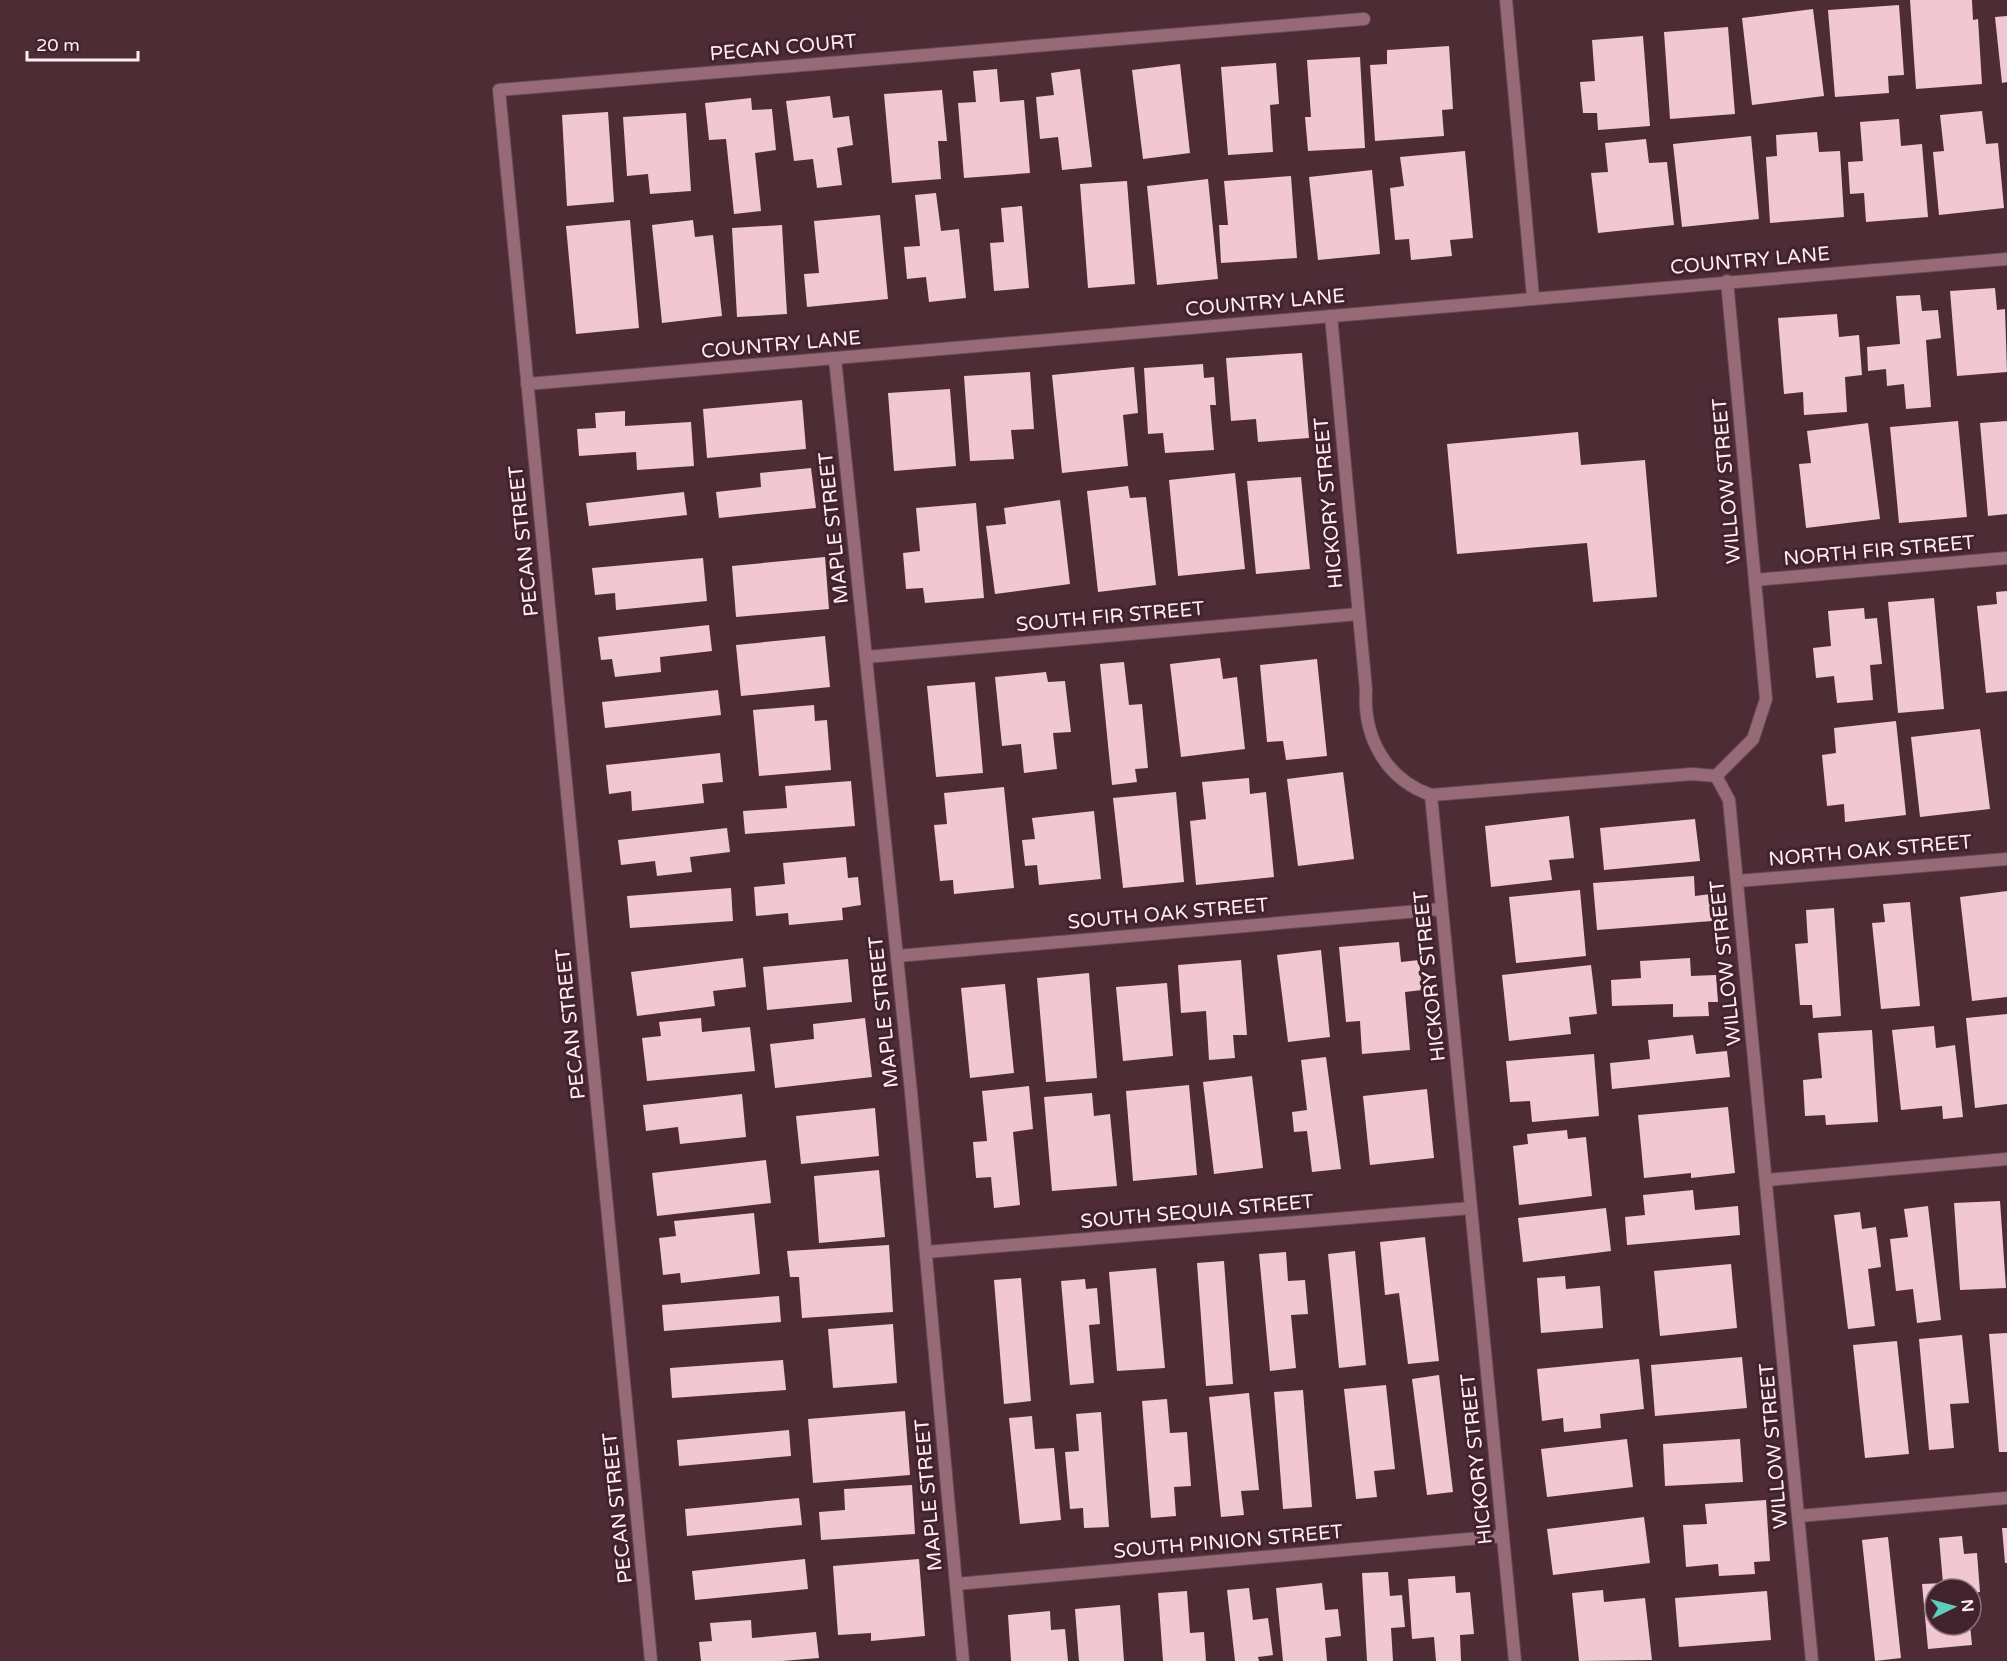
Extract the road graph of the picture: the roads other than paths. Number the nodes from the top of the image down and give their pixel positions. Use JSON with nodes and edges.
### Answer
{"nodes":[{"id":1,"x":1506,"y":0,"type":"edge"},
{"id":2,"x":1364,"y":19,"type":"dead end"},
{"id":3,"x":2007,"y":259,"type":"edge"},
{"id":4,"x":1726,"y":281,"type":"junction"},
{"id":5,"x":1533,"y":297,"type":"junction"},
{"id":6,"x":1330,"y":316,"type":"junction"},
{"id":7,"x":836,"y":359,"type":"junction"},
{"id":8,"x":527,"y":384,"type":"junction"},
{"id":9,"x":2007,"y":558,"type":"edge"},
{"id":10,"x":1755,"y":580,"type":"junction"},
{"id":11,"x":1359,"y":614,"type":"junction"},
{"id":12,"x":866,"y":657,"type":"junction"},
{"id":13,"x":1716,"y":776,"type":"junction"},
{"id":14,"x":1431,"y":795,"type":"junction"},
{"id":15,"x":2007,"y":859,"type":"edge"},
{"id":16,"x":1737,"y":881,"type":"junction"},
{"id":17,"x":1442,"y":909,"type":"junction"},
{"id":18,"x":897,"y":956,"type":"junction"},
{"id":19,"x":2007,"y":1159,"type":"edge"},
{"id":20,"x":1767,"y":1180,"type":"junction"},
{"id":21,"x":1471,"y":1208,"type":"junction"},
{"id":22,"x":926,"y":1252,"type":"junction"},
{"id":23,"x":2007,"y":1498,"type":"edge"},
{"id":24,"x":1799,"y":1516,"type":"junction"},
{"id":25,"x":1503,"y":1536,"type":"junction"},
{"id":26,"x":956,"y":1584,"type":"junction"},
{"id":27,"x":651,"y":1661,"type":"edge"},
{"id":28,"x":963,"y":1661,"type":"edge"},
{"id":29,"x":1515,"y":1661,"type":"edge"},
{"id":30,"x":1812,"y":1661,"type":"edge"}],
"edges":[{"from":1,"to":5,"type":"street"},
{"from":2,"to":8,"type":"street","name":"PECAN COURT"},
{"from":3,"to":4,"type":"street","name":"COUNTRY LANE"},
{"from":4,"to":5,"type":"street","name":"COUNTRY LANE"},
{"from":4,"to":10,"type":"street","name":"WILLOW STREET"},
{"from":5,"to":6,"type":"street","name":"COUNTRY LANE"},
{"from":6,"to":7,"type":"street","name":"COUNTRY LANE"},
{"from":6,"to":11,"type":"street","name":"HICKORY STREET"},
{"from":7,"to":8,"type":"street","name":"COUNTRY LANE"},
{"from":7,"to":12,"type":"street","name":"MAPLE STREET"},
{"from":8,"to":27,"type":"street","name":"PECAN STREET"},
{"from":9,"to":10,"type":"street","name":"NORTH FIR STREET"},
{"from":10,"to":13,"type":"street","name":"WILLOW STREET"},
{"from":11,"to":12,"type":"street","name":"SOUTH FIR STREET"},
{"from":11,"to":14,"type":"street","name":"HICKORY STREET"},
{"from":12,"to":18,"type":"street","name":"MAPLE STREET"},
{"from":13,"to":14,"type":"street"},
{"from":13,"to":16,"type":"street","name":"WILLOW STREET"},
{"from":14,"to":17,"type":"street","name":"HICKORY STREET"},
{"from":15,"to":16,"type":"street","name":"NORTH OAK STREET"},
{"from":16,"to":20,"type":"street","name":"WILLOW STREET"},
{"from":17,"to":18,"type":"street","name":"SOUTH OAK STREET"},
{"from":17,"to":21,"type":"street","name":"HICKORY STREET"},
{"from":18,"to":22,"type":"street","name":"MAPLE STREET"},
{"from":19,"to":20,"type":"street"},
{"from":20,"to":24,"type":"street","name":"WILLOW STREET"},
{"from":21,"to":22,"type":"street","name":"SOUTH SEQUIA STREET"},
{"from":21,"to":25,"type":"street","name":"HICKORY STREET"},
{"from":22,"to":26,"type":"street","name":"MAPLE STREET"},
{"from":23,"to":24,"type":"street"},
{"from":24,"to":30,"type":"street","name":"WILLOW STREET"},
{"from":25,"to":26,"type":"street","name":"SOUTH PINION STREET"},
{"from":25,"to":29,"type":"street","name":"HICKORY STREET"},
{"from":26,"to":28,"type":"street","name":"MAPLE STREET"}]}
